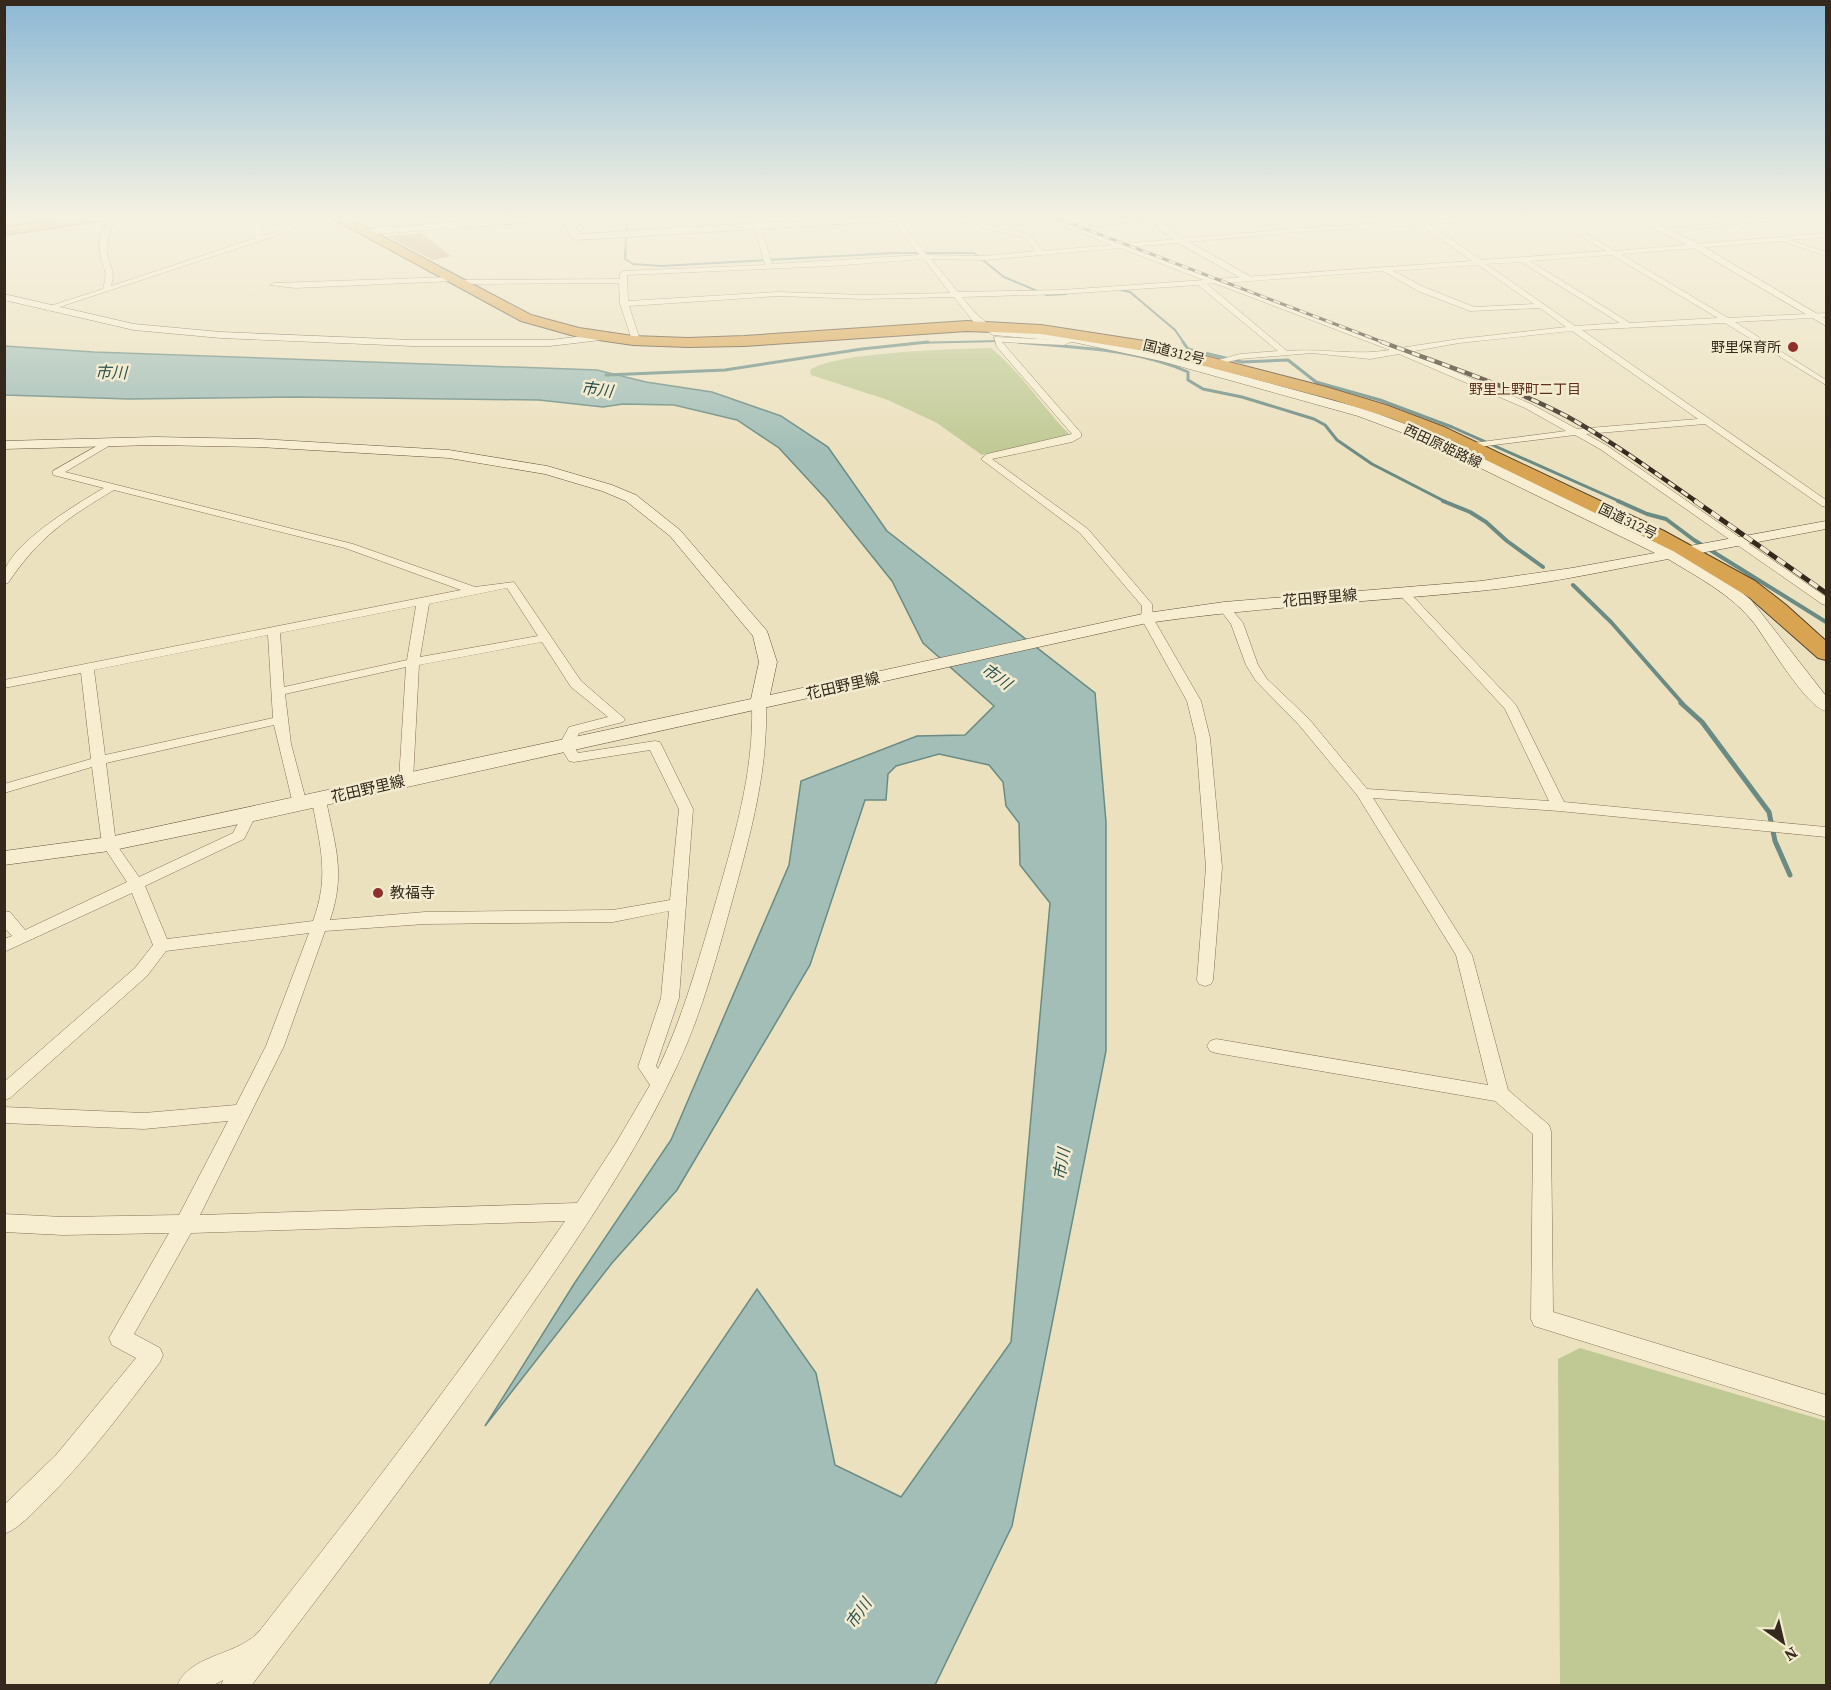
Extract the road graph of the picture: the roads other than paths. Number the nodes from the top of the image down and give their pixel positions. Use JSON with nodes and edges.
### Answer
{"nodes":[{"id":1,"x":90,"y":295,"type":"edge"},
{"id":2,"x":482,"y":295,"type":"edge"},
{"id":3,"x":623,"y":295,"type":"edge"},
{"id":4,"x":765,"y":295,"type":"edge"},
{"id":5,"x":799,"y":295,"type":"edge"},
{"id":6,"x":979,"y":295,"type":"edge"},
{"id":7,"x":1215,"y":295,"type":"edge"},
{"id":8,"x":1250,"y":295,"type":"edge"},
{"id":9,"x":1434,"y":295,"type":"edge"},
{"id":10,"x":1526,"y":295,"type":"edge"},
{"id":11,"x":1580,"y":295,"type":"edge"},
{"id":12,"x":1684,"y":295,"type":"edge"},
{"id":13,"x":1780,"y":295,"type":"edge"},
{"id":14,"x":958,"y":296,"type":"junction"},
{"id":15,"x":4,"y":297,"type":"edge"},
{"id":16,"x":624,"y":304,"type":"junction"},
{"id":17,"x":1542,"y":306,"type":"junction"},
{"id":18,"x":50,"y":309,"type":"junction"},
{"id":19,"x":1814,"y":315,"type":"junction"},
{"id":20,"x":1827,"y":315,"type":"edge"},
{"id":21,"x":1725,"y":319,"type":"junction"},
{"id":22,"x":1827,"y":323,"type":"edge"},
{"id":23,"x":1630,"y":326,"type":"junction"},
{"id":24,"x":1575,"y":328,"type":"junction"},
{"id":25,"x":601,"y":337,"type":"junction"},
{"id":26,"x":994,"y":337,"type":"junction"},
{"id":27,"x":636,"y":340,"type":"junction"},
{"id":28,"x":1284,"y":352,"type":"junction"},
{"id":29,"x":1402,"y":352,"type":"junction"},
{"id":30,"x":1218,"y":363,"type":"junction"},
{"id":31,"x":1827,"y":383,"type":"edge"},
{"id":32,"x":1708,"y":421,"type":"junction"},
{"id":33,"x":1578,"y":432,"type":"junction"},
{"id":34,"x":109,"y":442,"type":"junction"},
{"id":35,"x":4,"y":445,"type":"edge"},
{"id":36,"x":1473,"y":446,"type":"junction"},
{"id":37,"x":113,"y":487,"type":"junction"},
{"id":38,"x":1827,"y":504,"type":"edge"},
{"id":39,"x":1827,"y":525,"type":"edge"},
{"id":40,"x":1739,"y":541,"type":"junction"},
{"id":41,"x":1687,"y":550,"type":"junction"},
{"id":42,"x":1670,"y":554,"type":"junction"},
{"id":43,"x":4,"y":581,"type":"edge"},
{"id":44,"x":474,"y":591,"type":"junction"},
{"id":45,"x":1403,"y":592,"type":"junction"},
{"id":46,"x":423,"y":602,"type":"junction"},
{"id":47,"x":1827,"y":602,"type":"edge"},
{"id":48,"x":1224,"y":606,"type":"junction"},
{"id":49,"x":1141,"y":619,"type":"junction"},
{"id":50,"x":274,"y":631,"type":"junction"},
{"id":51,"x":545,"y":638,"type":"junction"},
{"id":52,"x":1827,"y":653,"type":"edge"},
{"id":53,"x":413,"y":662,"type":"junction"},
{"id":54,"x":87,"y":668,"type":"junction"},
{"id":55,"x":4,"y":684,"type":"edge"},
{"id":56,"x":278,"y":692,"type":"junction"},
{"id":57,"x":767,"y":703,"type":"junction"},
{"id":58,"x":1827,"y":706,"type":"edge"},
{"id":59,"x":280,"y":720,"type":"junction"},
{"id":60,"x":566,"y":745,"type":"junction"},
{"id":61,"x":98,"y":761,"type":"junction"},
{"id":62,"x":406,"y":780,"type":"junction"},
{"id":63,"x":4,"y":789,"type":"edge"},
{"id":64,"x":1363,"y":793,"type":"junction"},
{"id":65,"x":309,"y":802,"type":"junction"},
{"id":66,"x":1559,"y":806,"type":"junction"},
{"id":67,"x":249,"y":815,"type":"junction"},
{"id":68,"x":1827,"y":832,"type":"edge"},
{"id":69,"x":109,"y":844,"type":"junction"},
{"id":70,"x":4,"y":858,"type":"edge"},
{"id":71,"x":136,"y":884,"type":"junction"},
{"id":72,"x":679,"y":904,"type":"junction"},
{"id":73,"x":4,"y":916,"type":"edge"},
{"id":74,"x":319,"y":926,"type":"junction"},
{"id":75,"x":22,"y":937,"type":"junction"},
{"id":76,"x":4,"y":946,"type":"edge"},
{"id":77,"x":161,"y":946,"type":"junction"},
{"id":78,"x":1205,"y":980,"type":"dead end"},
{"id":79,"x":1216,"y":1046,"type":"dead end"},
{"id":80,"x":659,"y":1084,"type":"junction"},
{"id":81,"x":4,"y":1093,"type":"edge"},
{"id":82,"x":1500,"y":1094,"type":"junction"},
{"id":83,"x":240,"y":1112,"type":"junction"},
{"id":84,"x":4,"y":1115,"type":"edge"},
{"id":85,"x":584,"y":1212,"type":"junction"},
{"id":86,"x":4,"y":1223,"type":"edge"},
{"id":87,"x":184,"y":1224,"type":"junction"},
{"id":88,"x":1827,"y":1406,"type":"edge"},
{"id":89,"x":4,"y":1522,"type":"edge"},
{"id":90,"x":263,"y":1649,"type":"junction"},
{"id":91,"x":190,"y":1686,"type":"edge"},
{"id":92,"x":234,"y":1686,"type":"edge"}],
"edges":[{"from":1,"to":18,"type":"street"},
{"from":2,"to":25,"type":"highway","name":"国道312号"},
{"from":3,"to":16,"type":"street"},
{"from":4,"to":16,"type":"street"},
{"from":5,"to":14,"type":"street"},
{"from":6,"to":14,"type":"street"},
{"from":7,"to":28,"type":"street"},
{"from":8,"to":29,"type":"street"},
{"from":9,"to":17,"type":"street"},
{"from":10,"to":17,"type":"street"},
{"from":11,"to":23,"type":"street"},
{"from":12,"to":21,"type":"street"},
{"from":13,"to":19,"type":"street"},
{"from":14,"to":26,"type":"street"},
{"from":15,"to":18,"type":"street"},
{"from":16,"to":27,"type":"street"},
{"from":17,"to":24,"type":"street"},
{"from":18,"to":25,"type":"street"},
{"from":19,"to":20,"type":"street"},
{"from":19,"to":21,"type":"street"},
{"from":19,"to":22,"type":"street"},
{"from":21,"to":23,"type":"street"},
{"from":21,"to":31,"type":"street"},
{"from":23,"to":24,"type":"street"},
{"from":24,"to":29,"type":"street"},
{"from":24,"to":32,"type":"street"},
{"from":25,"to":27,"type":"highway","name":"国道312号"},
{"from":26,"to":27,"type":"highway","name":"国道312号"},
{"from":26,"to":30,"type":"highway","name":"国道312号"},
{"from":26,"to":42,"type":"street","name":"西田原姫路線"},
{"from":26,"to":49,"type":"street"},
{"from":28,"to":29,"type":"street"},
{"from":28,"to":30,"type":"street"},
{"from":29,"to":33,"type":"street"},
{"from":30,"to":36,"type":"highway","name":"国道312号"},
{"from":32,"to":33,"type":"street"},
{"from":32,"to":38,"type":"street"},
{"from":33,"to":36,"type":"street"},
{"from":33,"to":40,"type":"street"},
{"from":34,"to":35,"type":"street"},
{"from":34,"to":37,"type":"street"},
{"from":34,"to":57,"type":"street"},
{"from":36,"to":41,"type":"highway","name":"国道312号"},
{"from":37,"to":43,"type":"street"},
{"from":37,"to":44,"type":"street"},
{"from":39,"to":40,"type":"street","name":"花田野里線"},
{"from":40,"to":41,"type":"street","name":"花田野里線"},
{"from":40,"to":47,"type":"street"},
{"from":41,"to":42,"type":"street","name":"花田野里線"},
{"from":41,"to":52,"type":"highway","name":"国道312号"},
{"from":42,"to":45,"type":"street","name":"花田野里線"},
{"from":42,"to":58,"type":"street","name":"西田原姫路線"},
{"from":44,"to":46,"type":"street"},
{"from":44,"to":51,"type":"street"},
{"from":45,"to":48,"type":"street","name":"花田野里線"},
{"from":45,"to":66,"type":"street"},
{"from":46,"to":50,"type":"street"},
{"from":46,"to":53,"type":"street"},
{"from":48,"to":49,"type":"street","name":"花田野里線"},
{"from":48,"to":64,"type":"street"},
{"from":49,"to":57,"type":"street","name":"花田野里線"},
{"from":49,"to":78,"type":"street"},
{"from":50,"to":54,"type":"street"},
{"from":50,"to":56,"type":"street"},
{"from":51,"to":53,"type":"street"},
{"from":51,"to":60,"type":"street"},
{"from":53,"to":56,"type":"street"},
{"from":53,"to":62,"type":"street"},
{"from":54,"to":55,"type":"street"},
{"from":54,"to":61,"type":"street"},
{"from":56,"to":59,"type":"street"},
{"from":57,"to":60,"type":"street","name":"花田野里線"},
{"from":57,"to":80,"type":"street"},
{"from":59,"to":61,"type":"street"},
{"from":59,"to":65,"type":"street"},
{"from":60,"to":62,"type":"street","name":"花田野里線"},
{"from":60,"to":72,"type":"street"},
{"from":61,"to":63,"type":"street"},
{"from":61,"to":69,"type":"street"},
{"from":62,"to":65,"type":"street","name":"花田野里線"},
{"from":64,"to":66,"type":"street"},
{"from":64,"to":82,"type":"street"},
{"from":65,"to":67,"type":"street","name":"花田野里線"},
{"from":65,"to":74,"type":"street"},
{"from":66,"to":68,"type":"street"},
{"from":67,"to":69,"type":"street","name":"花田野里線"},
{"from":67,"to":71,"type":"street"},
{"from":69,"to":70,"type":"street","name":"花田野里線"},
{"from":69,"to":71,"type":"street"},
{"from":71,"to":75,"type":"street"},
{"from":71,"to":77,"type":"street"},
{"from":72,"to":74,"type":"street"},
{"from":72,"to":80,"type":"street"},
{"from":73,"to":75,"type":"street"},
{"from":74,"to":77,"type":"street"},
{"from":74,"to":83,"type":"street"},
{"from":75,"to":76,"type":"street"},
{"from":77,"to":81,"type":"street"},
{"from":79,"to":82,"type":"street"},
{"from":80,"to":85,"type":"street"},
{"from":82,"to":88,"type":"street"},
{"from":83,"to":84,"type":"street"},
{"from":83,"to":87,"type":"street"},
{"from":85,"to":87,"type":"street"},
{"from":85,"to":90,"type":"street"},
{"from":86,"to":87,"type":"street"},
{"from":87,"to":89,"type":"street"},
{"from":90,"to":91,"type":"street"},
{"from":90,"to":92,"type":"street"}]}
